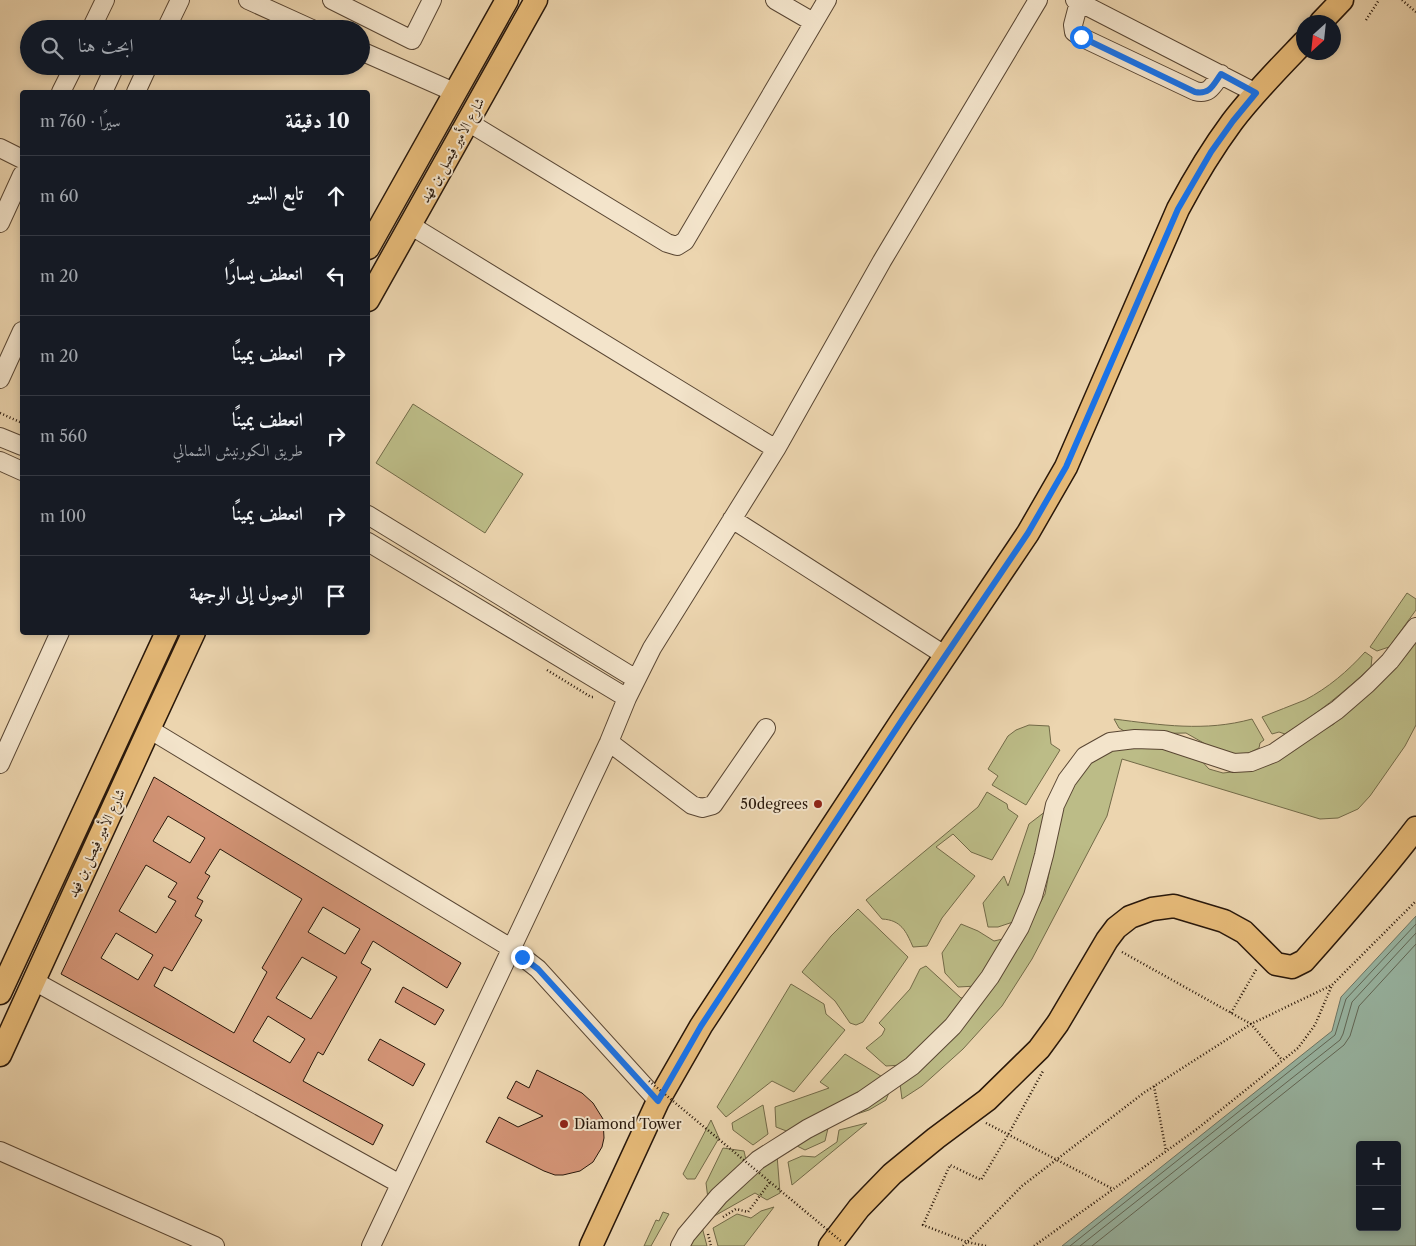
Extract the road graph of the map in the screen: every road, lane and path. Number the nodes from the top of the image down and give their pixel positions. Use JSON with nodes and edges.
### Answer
{"nodes":[{"id":1,"x":105,"y":0,"type":"edge"},
{"id":2,"x":180,"y":0,"type":"edge"},
{"id":3,"x":248,"y":0,"type":"edge"},
{"id":4,"x":332,"y":0,"type":"edge"},
{"id":5,"x":432,"y":0,"type":"edge"},
{"id":6,"x":536,"y":0,"type":"edge"},
{"id":7,"x":774,"y":0,"type":"edge"},
{"id":8,"x":826,"y":0,"type":"edge"},
{"id":9,"x":1038,"y":0,"type":"edge"},
{"id":10,"x":1342,"y":0,"type":"edge"},
{"id":11,"x":1379,"y":0,"type":"edge"},
{"id":12,"x":1402,"y":0,"type":"edge"},
{"id":13,"x":1077,"y":1,"type":"edge"},
{"id":14,"x":504,"y":4,"type":"edge"},
{"id":15,"x":1416,"y":12,"type":"edge"},
{"id":16,"x":1328,"y":15,"type":"edge"},
{"id":17,"x":95,"y":20,"type":"edge"},
{"id":18,"x":170,"y":20,"type":"edge"},
{"id":19,"x":292,"y":20,"type":"edge"},
{"id":20,"x":1366,"y":20,"type":"dead end"},
{"id":21,"x":524,"y":22,"type":"junction"},
{"id":22,"x":813,"y":22,"type":"junction"},
{"id":23,"x":1296,"y":50,"type":"edge"},
{"id":24,"x":370,"y":55,"type":"edge"},
{"id":25,"x":1221,"y":74,"type":"junction"},
{"id":26,"x":70,"y":75,"type":"edge"},
{"id":27,"x":111,"y":75,"type":"edge"},
{"id":28,"x":144,"y":75,"type":"edge"},
{"id":29,"x":62,"y":90,"type":"edge"},
{"id":30,"x":104,"y":90,"type":"edge"},
{"id":31,"x":137,"y":90,"type":"edge"},
{"id":32,"x":454,"y":92,"type":"junction"},
{"id":33,"x":1256,"y":93,"type":"junction"},
{"id":34,"x":468,"y":122,"type":"junction"},
{"id":35,"x":0,"y":148,"type":"edge"},
{"id":36,"x":20,"y":158,"type":"edge"},
{"id":37,"x":20,"y":179,"type":"edge"},
{"id":38,"x":0,"y":223,"type":"edge"},
{"id":39,"x":410,"y":225,"type":"junction"},
{"id":40,"x":370,"y":244,"type":"edge"},
{"id":41,"x":370,"y":296,"type":"edge"},
{"id":42,"x":20,"y":335,"type":"edge"},
{"id":43,"x":0,"y":378,"type":"edge"},
{"id":44,"x":0,"y":412,"type":"edge"},
{"id":45,"x":20,"y":421,"type":"edge"},
{"id":46,"x":0,"y":437,"type":"edge"},
{"id":47,"x":20,"y":445,"type":"edge"},
{"id":48,"x":776,"y":449,"type":"junction"},
{"id":49,"x":0,"y":461,"type":"edge"},
{"id":50,"x":20,"y":470,"type":"edge"},
{"id":51,"x":370,"y":517,"type":"edge"},
{"id":52,"x":732,"y":519,"type":"junction"},
{"id":53,"x":370,"y":543,"type":"edge"},
{"id":54,"x":1416,"y":627,"type":"edge"},
{"id":55,"x":59,"y":635,"type":"edge"},
{"id":56,"x":166,"y":635,"type":"edge"},
{"id":57,"x":193,"y":635,"type":"edge"},
{"id":58,"x":946,"y":656,"type":"junction"},
{"id":59,"x":636,"y":679,"type":"junction"},
{"id":60,"x":626,"y":698,"type":"junction"},
{"id":61,"x":766,"y":728,"type":"dead end"},
{"id":62,"x":148,"y":729,"type":"junction"},
{"id":63,"x":609,"y":742,"type":"junction"},
{"id":64,"x":0,"y":764,"type":"edge"},
{"id":65,"x":1416,"y":828,"type":"edge"},
{"id":66,"x":1416,"y":901,"type":"edge"},
{"id":67,"x":511,"y":948,"type":"junction"},
{"id":68,"x":1120,"y":950,"type":"dead end"},
{"id":69,"x":1265,"y":954,"type":"junction"},
{"id":70,"x":34,"y":981,"type":"junction"},
{"id":71,"x":1332,"y":985,"type":"junction"},
{"id":72,"x":0,"y":993,"type":"edge"},
{"id":73,"x":1231,"y":1012,"type":"junction"},
{"id":74,"x":1251,"y":1024,"type":"junction"},
{"id":75,"x":0,"y":1055,"type":"edge"},
{"id":76,"x":1282,"y":1060,"type":"junction"},
{"id":77,"x":1154,"y":1086,"type":"junction"},
{"id":78,"x":654,"y":1091,"type":"junction"},
{"id":79,"x":968,"y":1114,"type":"junction"},
{"id":80,"x":0,"y":1151,"type":"edge"},
{"id":81,"x":1166,"y":1151,"type":"junction"},
{"id":82,"x":1056,"y":1160,"type":"junction"},
{"id":83,"x":981,"y":1180,"type":"dead end"},
{"id":84,"x":770,"y":1182,"type":"junction"},
{"id":85,"x":400,"y":1184,"type":"junction"},
{"id":86,"x":1113,"y":1189,"type":"junction"},
{"id":87,"x":721,"y":1218,"type":"dead end"},
{"id":88,"x":706,"y":1227,"type":"dead end"},
{"id":89,"x":967,"y":1242,"type":"junction"},
{"id":90,"x":836,"y":1244,"type":"edge"},
{"id":91,"x":215,"y":1246,"type":"edge"},
{"id":92,"x":371,"y":1246,"type":"edge"},
{"id":93,"x":591,"y":1246,"type":"edge"},
{"id":94,"x":680,"y":1246,"type":"edge"},
{"id":95,"x":711,"y":1246,"type":"edge"},
{"id":96,"x":963,"y":1246,"type":"edge"},
{"id":97,"x":986,"y":1246,"type":"edge"},
{"id":98,"x":1034,"y":1246,"type":"edge"}],
"edges":[{"from":1,"to":17,"type":"street"},
{"from":2,"to":18,"type":"street"},
{"from":3,"to":19,"type":"street"},
{"from":4,"to":5,"type":"street"},
{"from":6,"to":21,"type":"main road","name":"شارع الأمير فيصل بن فهد"},
{"from":7,"to":22,"type":"street"},
{"from":8,"to":22,"type":"street"},
{"from":9,"to":48,"type":"street"},
{"from":10,"to":16,"type":"main road"},
{"from":11,"to":20,"type":"path"},
{"from":12,"to":15,"type":"path"},
{"from":13,"to":25,"type":"street"},
{"from":13,"to":25,"type":"street"},
{"from":14,"to":21,"type":"main road"},
{"from":14,"to":32,"type":"main road","name":"شارع الأمير فيصل بن فهد"},
{"from":21,"to":34,"type":"main road","name":"شارع الأمير فيصل بن فهد"},
{"from":22,"to":34,"type":"street"},
{"from":23,"to":33,"type":"main road"},
{"from":24,"to":32,"type":"street"},
{"from":25,"to":33,"type":"street"},
{"from":26,"to":29,"type":"street"},
{"from":27,"to":30,"type":"street"},
{"from":28,"to":31,"type":"street"},
{"from":32,"to":40,"type":"main road","name":"شارع الأمير فيصل بن فهد"},
{"from":33,"to":58,"type":"main road"},
{"from":34,"to":39,"type":"main road","name":"شارع الأمير فيصل بن فهد"},
{"from":35,"to":36,"type":"street"},
{"from":37,"to":38,"type":"street"},
{"from":39,"to":41,"type":"main road","name":"شارع الأمير فيصل بن فهد"},
{"from":39,"to":48,"type":"street"},
{"from":42,"to":43,"type":"street"},
{"from":44,"to":45,"type":"path"},
{"from":46,"to":47,"type":"street"},
{"from":48,"to":52,"type":"street"},
{"from":49,"to":50,"type":"street"},
{"from":51,"to":59,"type":"street"},
{"from":52,"to":58,"type":"street"},
{"from":52,"to":59,"type":"street"},
{"from":53,"to":60,"type":"street"},
{"from":54,"to":94,"type":"street"},
{"from":55,"to":64,"type":"street"},
{"from":56,"to":72,"type":"main road","name":"شارع الأمير فيصل بن فهد"},
{"from":57,"to":62,"type":"main road","name":"شارع الأمير فيصل بن فهد"},
{"from":58,"to":78,"type":"main road"},
{"from":59,"to":60,"type":"street"},
{"from":60,"to":63,"type":"street"},
{"from":61,"to":63,"type":"street"},
{"from":62,"to":67,"type":"street"},
{"from":62,"to":70,"type":"main road","name":"شارع الأمير فيصل بن فهد"},
{"from":63,"to":67,"type":"street"},
{"from":65,"to":69,"type":"main road"},
{"from":66,"to":71,"type":"path"},
{"from":67,"to":78,"type":"street"},
{"from":67,"to":85,"type":"street"},
{"from":68,"to":73,"type":"path"},
{"from":69,"to":73,"type":"path"},
{"from":69,"to":79,"type":"main road"},
{"from":70,"to":75,"type":"main road","name":"شارع الأمير فيصل بن فهد"},
{"from":70,"to":85,"type":"street"},
{"from":71,"to":74,"type":"path"},
{"from":71,"to":76,"type":"path"},
{"from":73,"to":74,"type":"path"},
{"from":74,"to":76,"type":"path"},
{"from":74,"to":77,"type":"path"},
{"from":76,"to":81,"type":"path"},
{"from":77,"to":81,"type":"path"},
{"from":77,"to":82,"type":"path"},
{"from":78,"to":84,"type":"path","bridge":true},
{"from":78,"to":93,"type":"main road"},
{"from":79,"to":82,"type":"path"},
{"from":79,"to":90,"type":"main road"},
{"from":80,"to":91,"type":"street"},
{"from":81,"to":86,"type":"path"},
{"from":82,"to":86,"type":"path"},
{"from":82,"to":89,"type":"path"},
{"from":83,"to":89,"type":"path"},
{"from":84,"to":87,"type":"path"},
{"from":84,"to":90,"type":"path","bridge":true},
{"from":85,"to":92,"type":"street"},
{"from":86,"to":98,"type":"path"},
{"from":88,"to":95,"type":"path"},
{"from":89,"to":96,"type":"path"},
{"from":89,"to":97,"type":"path"}]}
